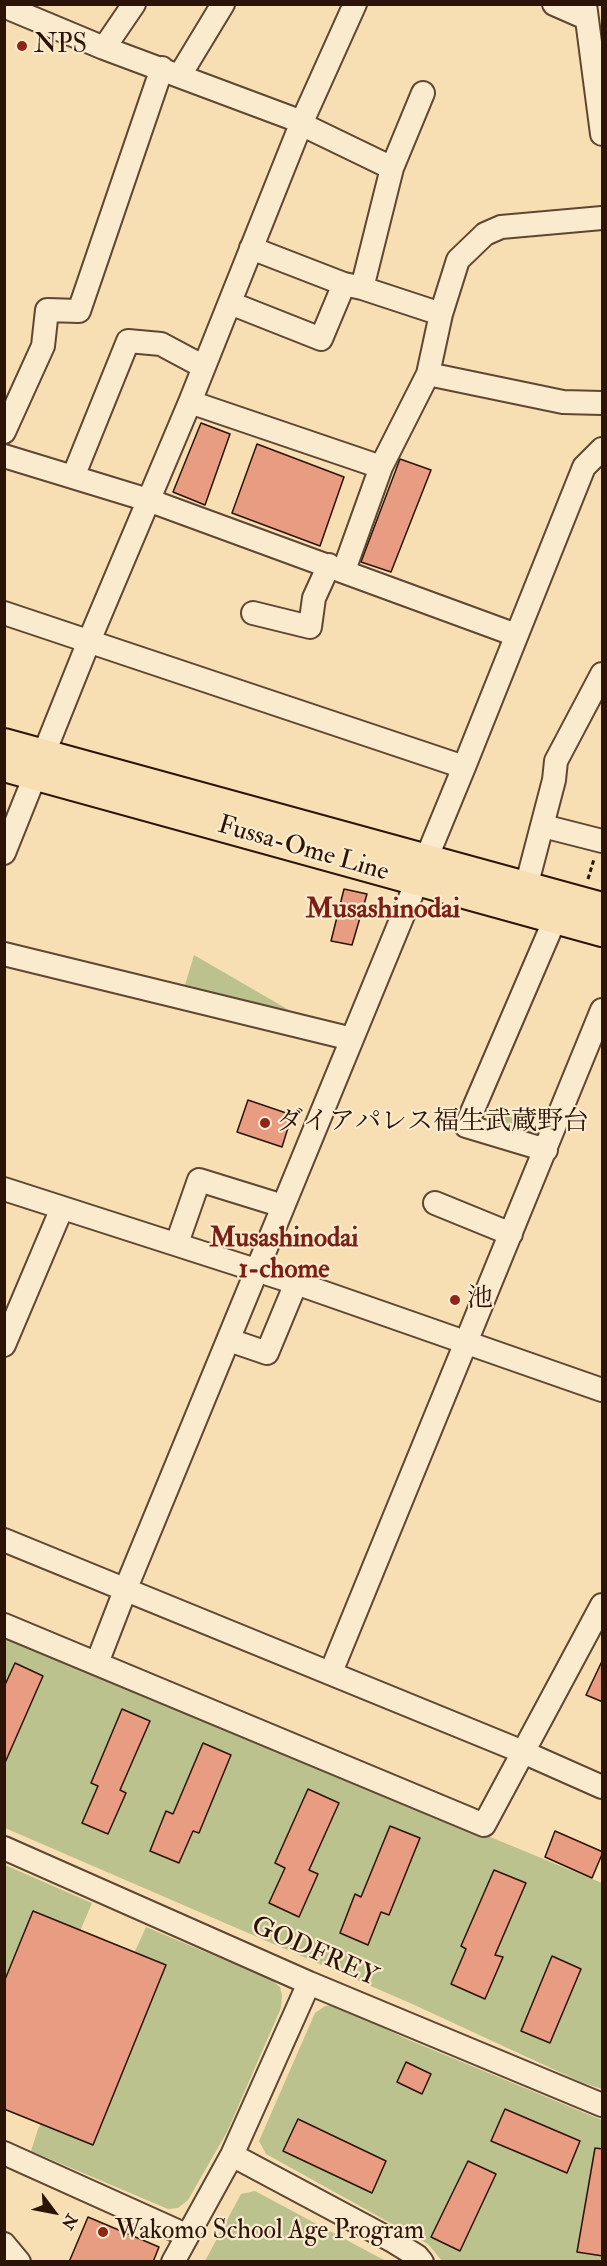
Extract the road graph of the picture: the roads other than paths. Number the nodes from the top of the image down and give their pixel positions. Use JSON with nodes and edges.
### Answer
{"nodes":[{"id":1,"x":134,"y":4,"type":"edge"},
{"id":2,"x":224,"y":4,"type":"edge"},
{"id":3,"x":355,"y":4,"type":"edge"},
{"id":4,"x":554,"y":4,"type":"edge"},
{"id":5,"x":6,"y":7,"type":"edge"},
{"id":6,"x":586,"y":11,"type":"edge"},
{"id":7,"x":104,"y":48,"type":"junction"},
{"id":8,"x":171,"y":71,"type":"junction"},
{"id":9,"x":423,"y":93,"type":"dead end"},
{"id":10,"x":301,"y":123,"type":"junction"},
{"id":11,"x":603,"y":134,"type":"edge"},
{"id":12,"x":392,"y":168,"type":"junction"},
{"id":13,"x":603,"y":218,"type":"edge"},
{"id":14,"x":251,"y":248,"type":"junction"},
{"id":15,"x":353,"y":286,"type":"junction"},
{"id":16,"x":230,"y":303,"type":"junction"},
{"id":17,"x":441,"y":314,"type":"junction"},
{"id":18,"x":204,"y":367,"type":"junction"},
{"id":19,"x":429,"y":374,"type":"junction"},
{"id":20,"x":190,"y":402,"type":"junction"},
{"id":21,"x":603,"y":403,"type":"edge"},
{"id":22,"x":4,"y":432,"type":"edge"},
{"id":23,"x":603,"y":449,"type":"edge"},
{"id":24,"x":4,"y":456,"type":"edge"},
{"id":25,"x":381,"y":467,"type":"junction"},
{"id":26,"x":73,"y":477,"type":"junction"},
{"id":27,"x":148,"y":500,"type":"junction"},
{"id":28,"x":336,"y":567,"type":"junction"},
{"id":29,"x":4,"y":613,"type":"edge"},
{"id":30,"x":253,"y":613,"type":"dead end"},
{"id":31,"x":516,"y":635,"type":"junction"},
{"id":32,"x":89,"y":641,"type":"junction"},
{"id":33,"x":603,"y":674,"type":"edge"},
{"id":34,"x":4,"y":743,"type":"edge"},
{"id":35,"x":40,"y":765,"type":"junction"},
{"id":36,"x":4,"y":767,"type":"edge"},
{"id":37,"x":464,"y":767,"type":"junction"},
{"id":38,"x":543,"y":826,"type":"junction"},
{"id":39,"x":601,"y":841,"type":"edge"},
{"id":40,"x":4,"y":853,"type":"edge"},
{"id":41,"x":421,"y":870,"type":"junction"},
{"id":42,"x":526,"y":887,"type":"junction"},
{"id":43,"x":592,"y":904,"type":"edge"},
{"id":44,"x":555,"y":919,"type":"junction"},
{"id":45,"x":603,"y":932,"type":"edge"},
{"id":46,"x":4,"y":954,"type":"edge"},
{"id":47,"x":603,"y":1010,"type":"edge"},
{"id":48,"x":352,"y":1039,"type":"junction"},
{"id":49,"x":546,"y":1150,"type":"junction"},
{"id":50,"x":4,"y":1189,"type":"edge"},
{"id":51,"x":435,"y":1203,"type":"dead end"},
{"id":52,"x":283,"y":1206,"type":"junction"},
{"id":53,"x":62,"y":1208,"type":"junction"},
{"id":54,"x":511,"y":1234,"type":"junction"},
{"id":55,"x":177,"y":1243,"type":"junction"},
{"id":56,"x":258,"y":1270,"type":"junction"},
{"id":57,"x":296,"y":1283,"type":"junction"},
{"id":58,"x":229,"y":1340,"type":"junction"},
{"id":59,"x":467,"y":1343,"type":"junction"},
{"id":60,"x":4,"y":1345,"type":"edge"},
{"id":61,"x":603,"y":1390,"type":"edge"},
{"id":62,"x":4,"y":1540,"type":"edge"},
{"id":63,"x":126,"y":1588,"type":"junction"},
{"id":64,"x":603,"y":1605,"type":"edge"},
{"id":65,"x":4,"y":1625,"type":"edge"},
{"id":66,"x":97,"y":1663,"type":"junction"},
{"id":67,"x":331,"y":1672,"type":"junction"},
{"id":68,"x":523,"y":1752,"type":"junction"},
{"id":69,"x":603,"y":1787,"type":"edge"},
{"id":70,"x":4,"y":1848,"type":"edge"},
{"id":71,"x":309,"y":1983,"type":"junction"},
{"id":72,"x":603,"y":2105,"type":"edge"},
{"id":73,"x":4,"y":2153,"type":"edge"},
{"id":74,"x":232,"y":2155,"type":"junction"},
{"id":75,"x":186,"y":2235,"type":"junction"},
{"id":76,"x":4,"y":2244,"type":"edge"},
{"id":77,"x":19,"y":2262,"type":"edge"},
{"id":78,"x":173,"y":2262,"type":"edge"},
{"id":79,"x":422,"y":2262,"type":"edge"}],
"edges":[{"from":1,"to":7,"type":"street"},
{"from":2,"to":8,"type":"street"},
{"from":3,"to":10,"type":"street"},
{"from":4,"to":6,"type":"street"},
{"from":5,"to":7,"type":"street"},
{"from":6,"to":11,"type":"street"},
{"from":7,"to":8,"type":"street"},
{"from":8,"to":10,"type":"street"},
{"from":8,"to":22,"type":"street"},
{"from":9,"to":12,"type":"street"},
{"from":10,"to":12,"type":"street"},
{"from":10,"to":14,"type":"street"},
{"from":12,"to":15,"type":"street"},
{"from":13,"to":17,"type":"street"},
{"from":14,"to":15,"type":"street"},
{"from":14,"to":16,"type":"street"},
{"from":15,"to":16,"type":"street"},
{"from":15,"to":17,"type":"street"},
{"from":16,"to":18,"type":"street"},
{"from":17,"to":19,"type":"street"},
{"from":18,"to":20,"type":"street"},
{"from":18,"to":26,"type":"street"},
{"from":19,"to":21,"type":"street"},
{"from":19,"to":25,"type":"street"},
{"from":20,"to":25,"type":"street"},
{"from":20,"to":27,"type":"street"},
{"from":23,"to":31,"type":"street"},
{"from":24,"to":26,"type":"street"},
{"from":25,"to":28,"type":"street"},
{"from":26,"to":27,"type":"street"},
{"from":27,"to":28,"type":"street"},
{"from":27,"to":32,"type":"street"},
{"from":28,"to":30,"type":"street"},
{"from":28,"to":31,"type":"street"},
{"from":29,"to":32,"type":"street"},
{"from":31,"to":37,"type":"street"},
{"from":32,"to":35,"type":"street"},
{"from":32,"to":37,"type":"street"},
{"from":33,"to":38,"type":"street"},
{"from":34,"to":35,"type":"main road","name":"Fussa-Ome Line"},
{"from":35,"to":36,"type":"main road","name":"Fussa-Ome Line"},
{"from":35,"to":40,"type":"street"},
{"from":35,"to":41,"type":"main road","name":"Fussa-Ome Line"},
{"from":37,"to":41,"type":"street"},
{"from":38,"to":39,"type":"street"},
{"from":38,"to":42,"type":"street"},
{"from":41,"to":42,"type":"main road","name":"Fussa-Ome Line"},
{"from":41,"to":44,"type":"main road","name":"Fussa-Ome Line"},
{"from":41,"to":48,"type":"street"},
{"from":42,"to":43,"type":"main road","name":"Fussa-Ome Line"},
{"from":44,"to":45,"type":"main road","name":"Fussa-Ome Line"},
{"from":44,"to":49,"type":"street"},
{"from":46,"to":48,"type":"street"},
{"from":47,"to":49,"type":"street"},
{"from":48,"to":52,"type":"street"},
{"from":49,"to":54,"type":"street"},
{"from":50,"to":53,"type":"street"},
{"from":51,"to":54,"type":"street"},
{"from":52,"to":55,"type":"street"},
{"from":52,"to":56,"type":"street"},
{"from":53,"to":55,"type":"street"},
{"from":53,"to":60,"type":"street"},
{"from":54,"to":59,"type":"street"},
{"from":55,"to":56,"type":"street"},
{"from":56,"to":57,"type":"street"},
{"from":56,"to":58,"type":"street"},
{"from":57,"to":58,"type":"street"},
{"from":57,"to":59,"type":"street"},
{"from":58,"to":63,"type":"street"},
{"from":59,"to":61,"type":"street"},
{"from":59,"to":67,"type":"street"},
{"from":62,"to":63,"type":"street"},
{"from":63,"to":66,"type":"street"},
{"from":63,"to":67,"type":"street"},
{"from":64,"to":68,"type":"street"},
{"from":65,"to":66,"type":"street"},
{"from":66,"to":68,"type":"street"},
{"from":67,"to":68,"type":"street"},
{"from":68,"to":69,"type":"street"},
{"from":70,"to":71,"type":"street","name":"GODFREY"},
{"from":71,"to":72,"type":"street","name":"GODFREY"},
{"from":71,"to":74,"type":"street"},
{"from":73,"to":75,"type":"street"},
{"from":74,"to":75,"type":"street"},
{"from":74,"to":79,"type":"street"},
{"from":75,"to":78,"type":"street"},
{"from":76,"to":77,"type":"street"}]}
